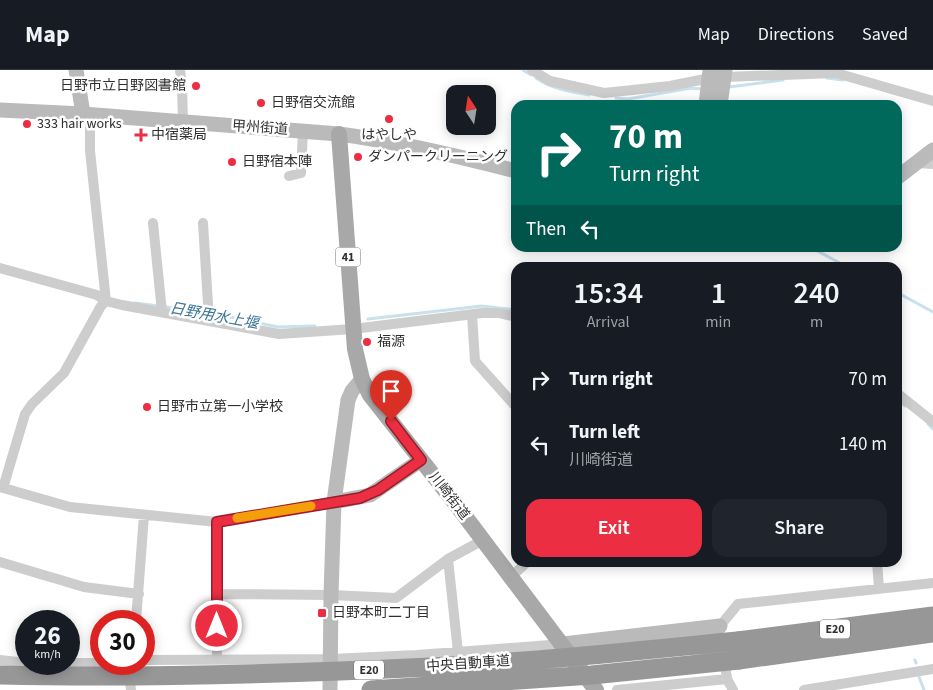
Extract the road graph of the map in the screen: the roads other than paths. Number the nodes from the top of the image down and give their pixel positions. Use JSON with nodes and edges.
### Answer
{"nodes":[{"id":1,"x":76,"y":70,"type":"edge"},
{"id":2,"x":180,"y":70,"type":"edge"},
{"id":3,"x":532,"y":70,"type":"edge"},
{"id":4,"x":718,"y":74,"type":"edge"},
{"id":5,"x":708,"y":100,"type":"edge"},
{"id":6,"x":720,"y":100,"type":"edge"},
{"id":7,"x":933,"y":100,"type":"edge"},
{"id":8,"x":0,"y":110,"type":"edge"},
{"id":9,"x":87,"y":114,"type":"junction"},
{"id":10,"x":184,"y":122,"type":"junction"},
{"id":11,"x":303,"y":131,"type":"junction"},
{"id":12,"x":340,"y":134,"type":"junction"},
{"id":13,"x":933,"y":150,"type":"edge"},
{"id":14,"x":917,"y":163,"type":"junction"},
{"id":15,"x":933,"y":164,"type":"edge"},
{"id":16,"x":511,"y":170,"type":"edge"},
{"id":17,"x":902,"y":174,"type":"edge"},
{"id":18,"x":289,"y":176,"type":"dead end"},
{"id":19,"x":153,"y":223,"type":"dead end"},
{"id":20,"x":203,"y":223,"type":"dead end"},
{"id":21,"x":0,"y":269,"type":"edge"},
{"id":22,"x":106,"y":301,"type":"junction"},
{"id":23,"x":162,"y":307,"type":"junction"},
{"id":24,"x":208,"y":315,"type":"junction"},
{"id":25,"x":472,"y":315,"type":"junction"},
{"id":26,"x":511,"y":316,"type":"edge"},
{"id":27,"x":353,"y":329,"type":"junction"},
{"id":28,"x":362,"y":379,"type":"junction"},
{"id":29,"x":902,"y":397,"type":"edge"},
{"id":30,"x":511,"y":401,"type":"edge"},
{"id":31,"x":933,"y":422,"type":"edge"},
{"id":32,"x":421,"y":460,"type":"junction"},
{"id":33,"x":1,"y":487,"type":"edge"},
{"id":34,"x":334,"y":502,"type":"junction"},
{"id":35,"x":144,"y":515,"type":"junction"},
{"id":36,"x":217,"y":522,"type":"junction"},
{"id":37,"x":483,"y":540,"type":"junction"},
{"id":38,"x":448,"y":559,"type":"junction"},
{"id":39,"x":0,"y":562,"type":"edge"},
{"id":40,"x":522,"y":567,"type":"edge"},
{"id":41,"x":877,"y":567,"type":"edge"},
{"id":42,"x":511,"y":577,"type":"junction"},
{"id":43,"x":933,"y":583,"type":"edge"},
{"id":44,"x":879,"y":588,"type":"junction"},
{"id":45,"x":139,"y":594,"type":"junction"},
{"id":46,"x":217,"y":594,"type":"junction"},
{"id":47,"x":331,"y":595,"type":"junction"},
{"id":48,"x":137,"y":610,"type":"edge"},
{"id":49,"x":933,"y":616,"type":"edge"},
{"id":50,"x":720,"y":626,"type":"junction"},
{"id":51,"x":933,"y":633,"type":"edge"},
{"id":52,"x":564,"y":644,"type":"junction"},
{"id":53,"x":738,"y":651,"type":"junction"},
{"id":54,"x":458,"y":652,"type":"junction"},
{"id":55,"x":217,"y":659,"type":"junction"},
{"id":56,"x":331,"y":659,"type":"junction"},
{"id":57,"x":0,"y":660,"type":"edge"},
{"id":58,"x":155,"y":660,"type":"edge"},
{"id":59,"x":15,"y":662,"type":"edge"},
{"id":60,"x":933,"y":669,"type":"edge"},
{"id":61,"x":0,"y":675,"type":"edge"},
{"id":62,"x":129,"y":675,"type":"edge"},
{"id":63,"x":726,"y":679,"type":"junction"},
{"id":64,"x":130,"y":690,"type":"edge"},
{"id":65,"x":330,"y":690,"type":"edge"},
{"id":66,"x":371,"y":690,"type":"edge"},
{"id":67,"x":596,"y":690,"type":"edge"},
{"id":68,"x":617,"y":690,"type":"edge"},
{"id":69,"x":733,"y":690,"type":"edge"},
{"id":70,"x":804,"y":690,"type":"edge"}],
"edges":[{"from":1,"to":9,"type":"street"},
{"from":2,"to":10,"type":"street"},
{"from":3,"to":4,"type":"street"},
{"from":4,"to":5,"type":"street"},
{"from":4,"to":6,"type":"street"},
{"from":4,"to":7,"type":"street"},
{"from":8,"to":9,"type":"street","name":"甲州街道"},
{"from":9,"to":10,"type":"street","name":"甲州街道"},
{"from":9,"to":22,"type":"street"},
{"from":10,"to":11,"type":"street","name":"甲州街道"},
{"from":11,"to":12,"type":"street","name":"甲州街道"},
{"from":11,"to":18,"type":"street"},
{"from":12,"to":16,"type":"street","name":"甲州街道"},
{"from":12,"to":27,"type":"main road","name":"川崎街道","number":"41"},
{"from":13,"to":14,"type":"street"},
{"from":14,"to":15,"type":"street"},
{"from":14,"to":17,"type":"street"},
{"from":19,"to":23,"type":"street"},
{"from":20,"to":24,"type":"street"},
{"from":21,"to":22,"type":"street"},
{"from":22,"to":23,"type":"street"},
{"from":22,"to":33,"type":"street"},
{"from":23,"to":24,"type":"street"},
{"from":24,"to":27,"type":"street"},
{"from":25,"to":26,"type":"street"},
{"from":25,"to":27,"type":"street"},
{"from":25,"to":30,"type":"street"},
{"from":27,"to":28,"type":"main road","name":"川崎街道","number":"41"},
{"from":28,"to":32,"type":"main road","name":"川崎街道","number":"41"},
{"from":28,"to":34,"type":"street"},
{"from":29,"to":31,"type":"street"},
{"from":32,"to":34,"type":"street"},
{"from":32,"to":37,"type":"main road","name":"川崎街道","number":"41"},
{"from":33,"to":35,"type":"street"},
{"from":34,"to":36,"type":"street"},
{"from":34,"to":47,"type":"street"},
{"from":35,"to":36,"type":"street"},
{"from":35,"to":45,"type":"street"},
{"from":36,"to":46,"type":"street"},
{"from":37,"to":38,"type":"street"},
{"from":37,"to":42,"type":"main road","name":"川崎街道","number":"41"},
{"from":38,"to":47,"type":"street"},
{"from":38,"to":54,"type":"street"},
{"from":39,"to":45,"type":"street"},
{"from":40,"to":42,"type":"street"},
{"from":41,"to":44,"type":"street"},
{"from":42,"to":52,"type":"main road","name":"川崎街道","number":"41"},
{"from":43,"to":44,"type":"street"},
{"from":44,"to":50,"type":"street"},
{"from":45,"to":48,"type":"street"},
{"from":46,"to":47,"type":"street"},
{"from":46,"to":55,"type":"street"},
{"from":47,"to":56,"type":"street"},
{"from":49,"to":53,"type":"highway","name":"中央自動車道","number":"E20"},
{"from":50,"to":52,"type":"street"},
{"from":50,"to":63,"type":"street"},
{"from":51,"to":53,"type":"highway","name":"中央自動車道","number":"E20"},
{"from":52,"to":54,"type":"street"},
{"from":52,"to":67,"type":"main road","name":"川崎街道","number":"41"},
{"from":53,"to":61,"type":"highway","name":"中央自動車道","number":"E20","bridge":true},
{"from":53,"to":66,"type":"highway","name":"中央自動車道","number":"E20","bridge":true},
{"from":54,"to":56,"type":"street"},
{"from":55,"to":56,"type":"street"},
{"from":55,"to":58,"type":"street"},
{"from":56,"to":65,"type":"street"},
{"from":57,"to":59,"type":"street"},
{"from":60,"to":70,"type":"street"},
{"from":62,"to":64,"type":"street"},
{"from":63,"to":68,"type":"street"},
{"from":63,"to":69,"type":"street"}]}
